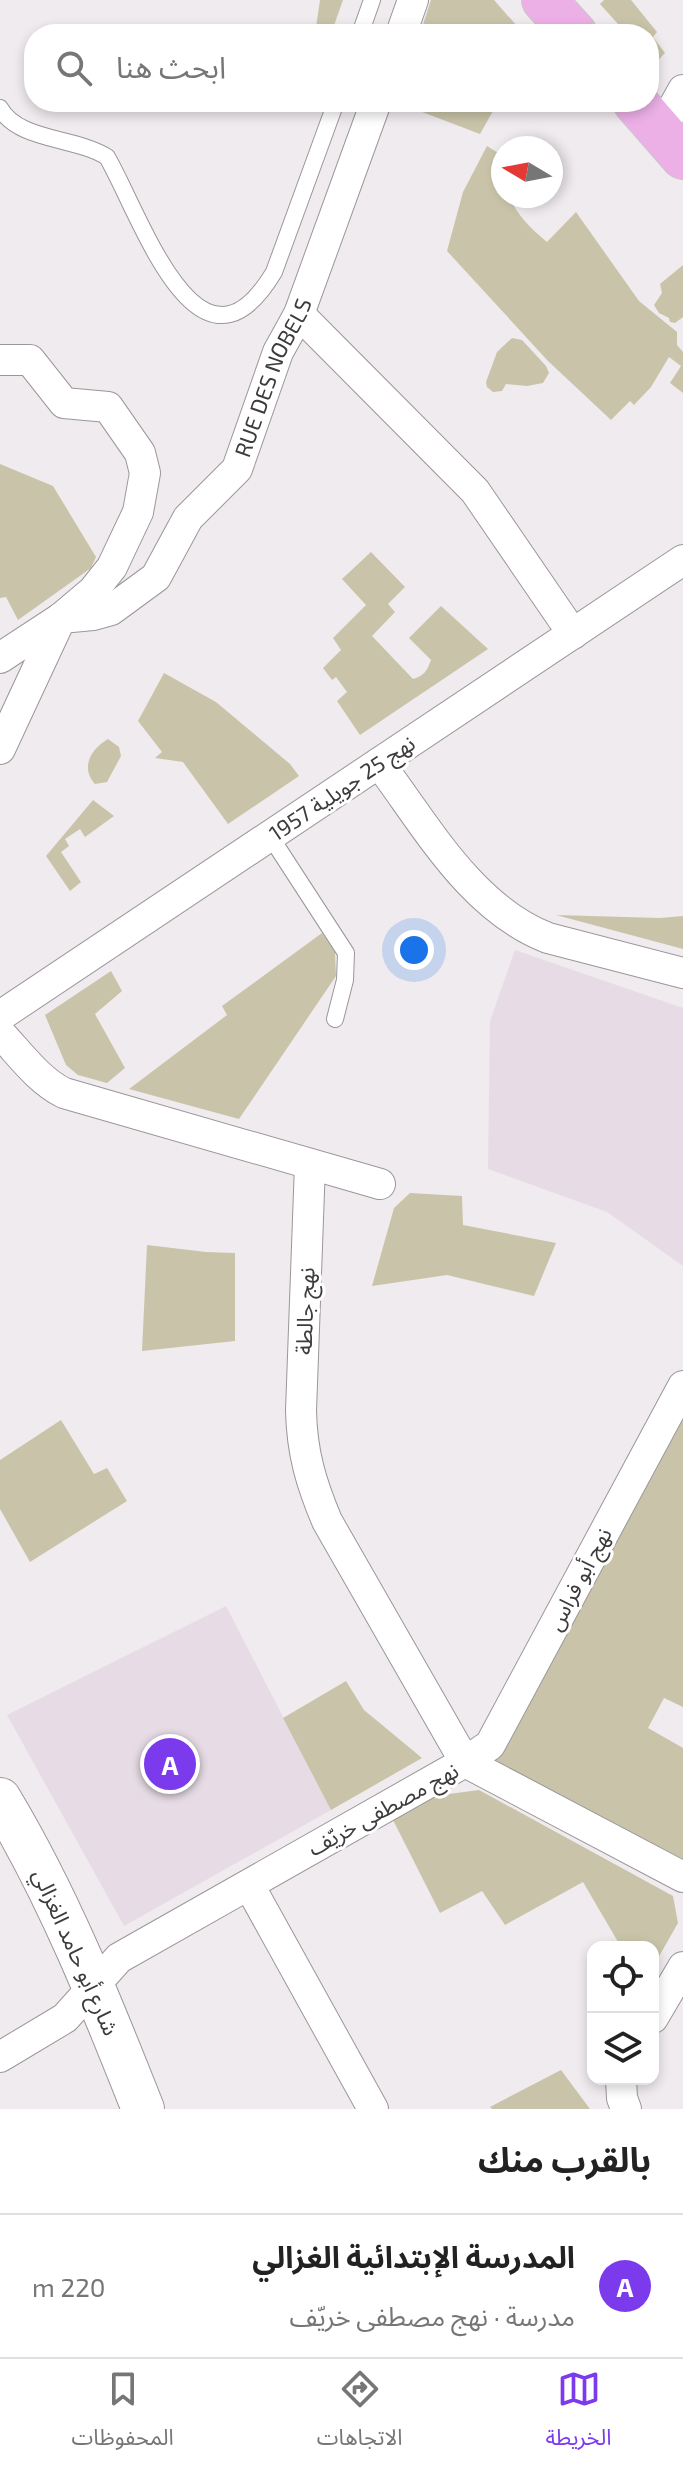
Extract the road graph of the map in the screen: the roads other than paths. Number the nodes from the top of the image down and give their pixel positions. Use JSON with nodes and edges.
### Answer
{"nodes":[{"id":1,"x":372,"y":0,"type":"edge"},
{"id":2,"x":413,"y":0,"type":"edge"},
{"id":3,"x":544,"y":0,"type":"edge"},
{"id":4,"x":364,"y":24,"type":"edge"},
{"id":5,"x":405,"y":24,"type":"edge"},
{"id":6,"x":566,"y":24,"type":"edge"},
{"id":7,"x":683,"y":90,"type":"edge"},
{"id":8,"x":0,"y":108,"type":"edge"},
{"id":9,"x":332,"y":112,"type":"edge"},
{"id":10,"x":372,"y":112,"type":"edge"},
{"id":11,"x":659,"y":130,"type":"edge"},
{"id":12,"x":299,"y":314,"type":"junction"},
{"id":13,"x":0,"y":360,"type":"edge"},
{"id":14,"x":680,"y":568,"type":"edge"},
{"id":15,"x":61,"y":618,"type":"junction"},
{"id":16,"x":573,"y":634,"type":"junction"},
{"id":17,"x":0,"y":658,"type":"edge"},
{"id":18,"x":0,"y":749,"type":"edge"},
{"id":19,"x":379,"y":763,"type":"junction"},
{"id":20,"x":270,"y":836,"type":"junction"},
{"id":21,"x":683,"y":973,"type":"edge"},
{"id":22,"x":0,"y":1016,"type":"edge"},
{"id":23,"x":335,"y":1019,"type":"dead end"},
{"id":24,"x":0,"y":1033,"type":"edge"},
{"id":25,"x":310,"y":1164,"type":"junction"},
{"id":26,"x":380,"y":1184,"type":"dead end"},
{"id":27,"x":683,"y":1386,"type":"edge"},
{"id":28,"x":465,"y":1762,"type":"junction"},
{"id":29,"x":0,"y":1799,"type":"edge"},
{"id":30,"x":683,"y":1877,"type":"edge"},
{"id":31,"x":249,"y":1885,"type":"junction"},
{"id":32,"x":683,"y":1967,"type":"edge"},
{"id":33,"x":94,"y":1986,"type":"junction"},
{"id":34,"x":656,"y":2013,"type":"edge"},
{"id":35,"x":0,"y":2057,"type":"edge"},
{"id":36,"x":621,"y":2085,"type":"edge"},
{"id":37,"x":143,"y":2109,"type":"edge"},
{"id":38,"x":373,"y":2109,"type":"edge"},
{"id":39,"x":626,"y":2109,"type":"edge"}],
"edges":[{"from":1,"to":4,"type":"lane"},
{"from":2,"to":5,"type":"street"},
{"from":3,"to":6,"type":"main road"},
{"from":7,"to":11,"type":"street"},
{"from":8,"to":9,"type":"lane"},
{"from":10,"to":12,"type":"street","name":"RUE DES NOBELS"},
{"from":12,"to":15,"type":"street","name":"RUE DES NOBELS"},
{"from":12,"to":16,"type":"street"},
{"from":13,"to":15,"type":"street"},
{"from":14,"to":16,"type":"street","name":"نهج 25 جويلية 1957"},
{"from":15,"to":17,"type":"street"},
{"from":15,"to":18,"type":"street"},
{"from":16,"to":19,"type":"street","name":"نهج 25 جويلية 1957"},
{"from":19,"to":20,"type":"street","name":"نهج 25 جويلية 1957"},
{"from":19,"to":21,"type":"street"},
{"from":20,"to":22,"type":"street","name":"نهج 25 جويلية 1957"},
{"from":20,"to":23,"type":"lane"},
{"from":24,"to":25,"type":"street"},
{"from":25,"to":26,"type":"street"},
{"from":25,"to":28,"type":"street","name":"نهج جالطة"},
{"from":27,"to":28,"type":"street","name":"نهج أبو فراس"},
{"from":28,"to":30,"type":"street","name":"نهج مصطفى خريّف"},
{"from":28,"to":31,"type":"street","name":"نهج مصطفى خريّف"},
{"from":29,"to":33,"type":"main road","name":"شارع أبو حامد الغزالي"},
{"from":31,"to":33,"type":"street","name":"نهج مصطفى خريّف"},
{"from":31,"to":38,"type":"street"},
{"from":32,"to":34,"type":"street"},
{"from":33,"to":35,"type":"street","name":"نهج مصطفى خريّف"},
{"from":33,"to":37,"type":"main road","name":"شارع أبو حامد الغزالي"},
{"from":36,"to":39,"type":"street"}]}
